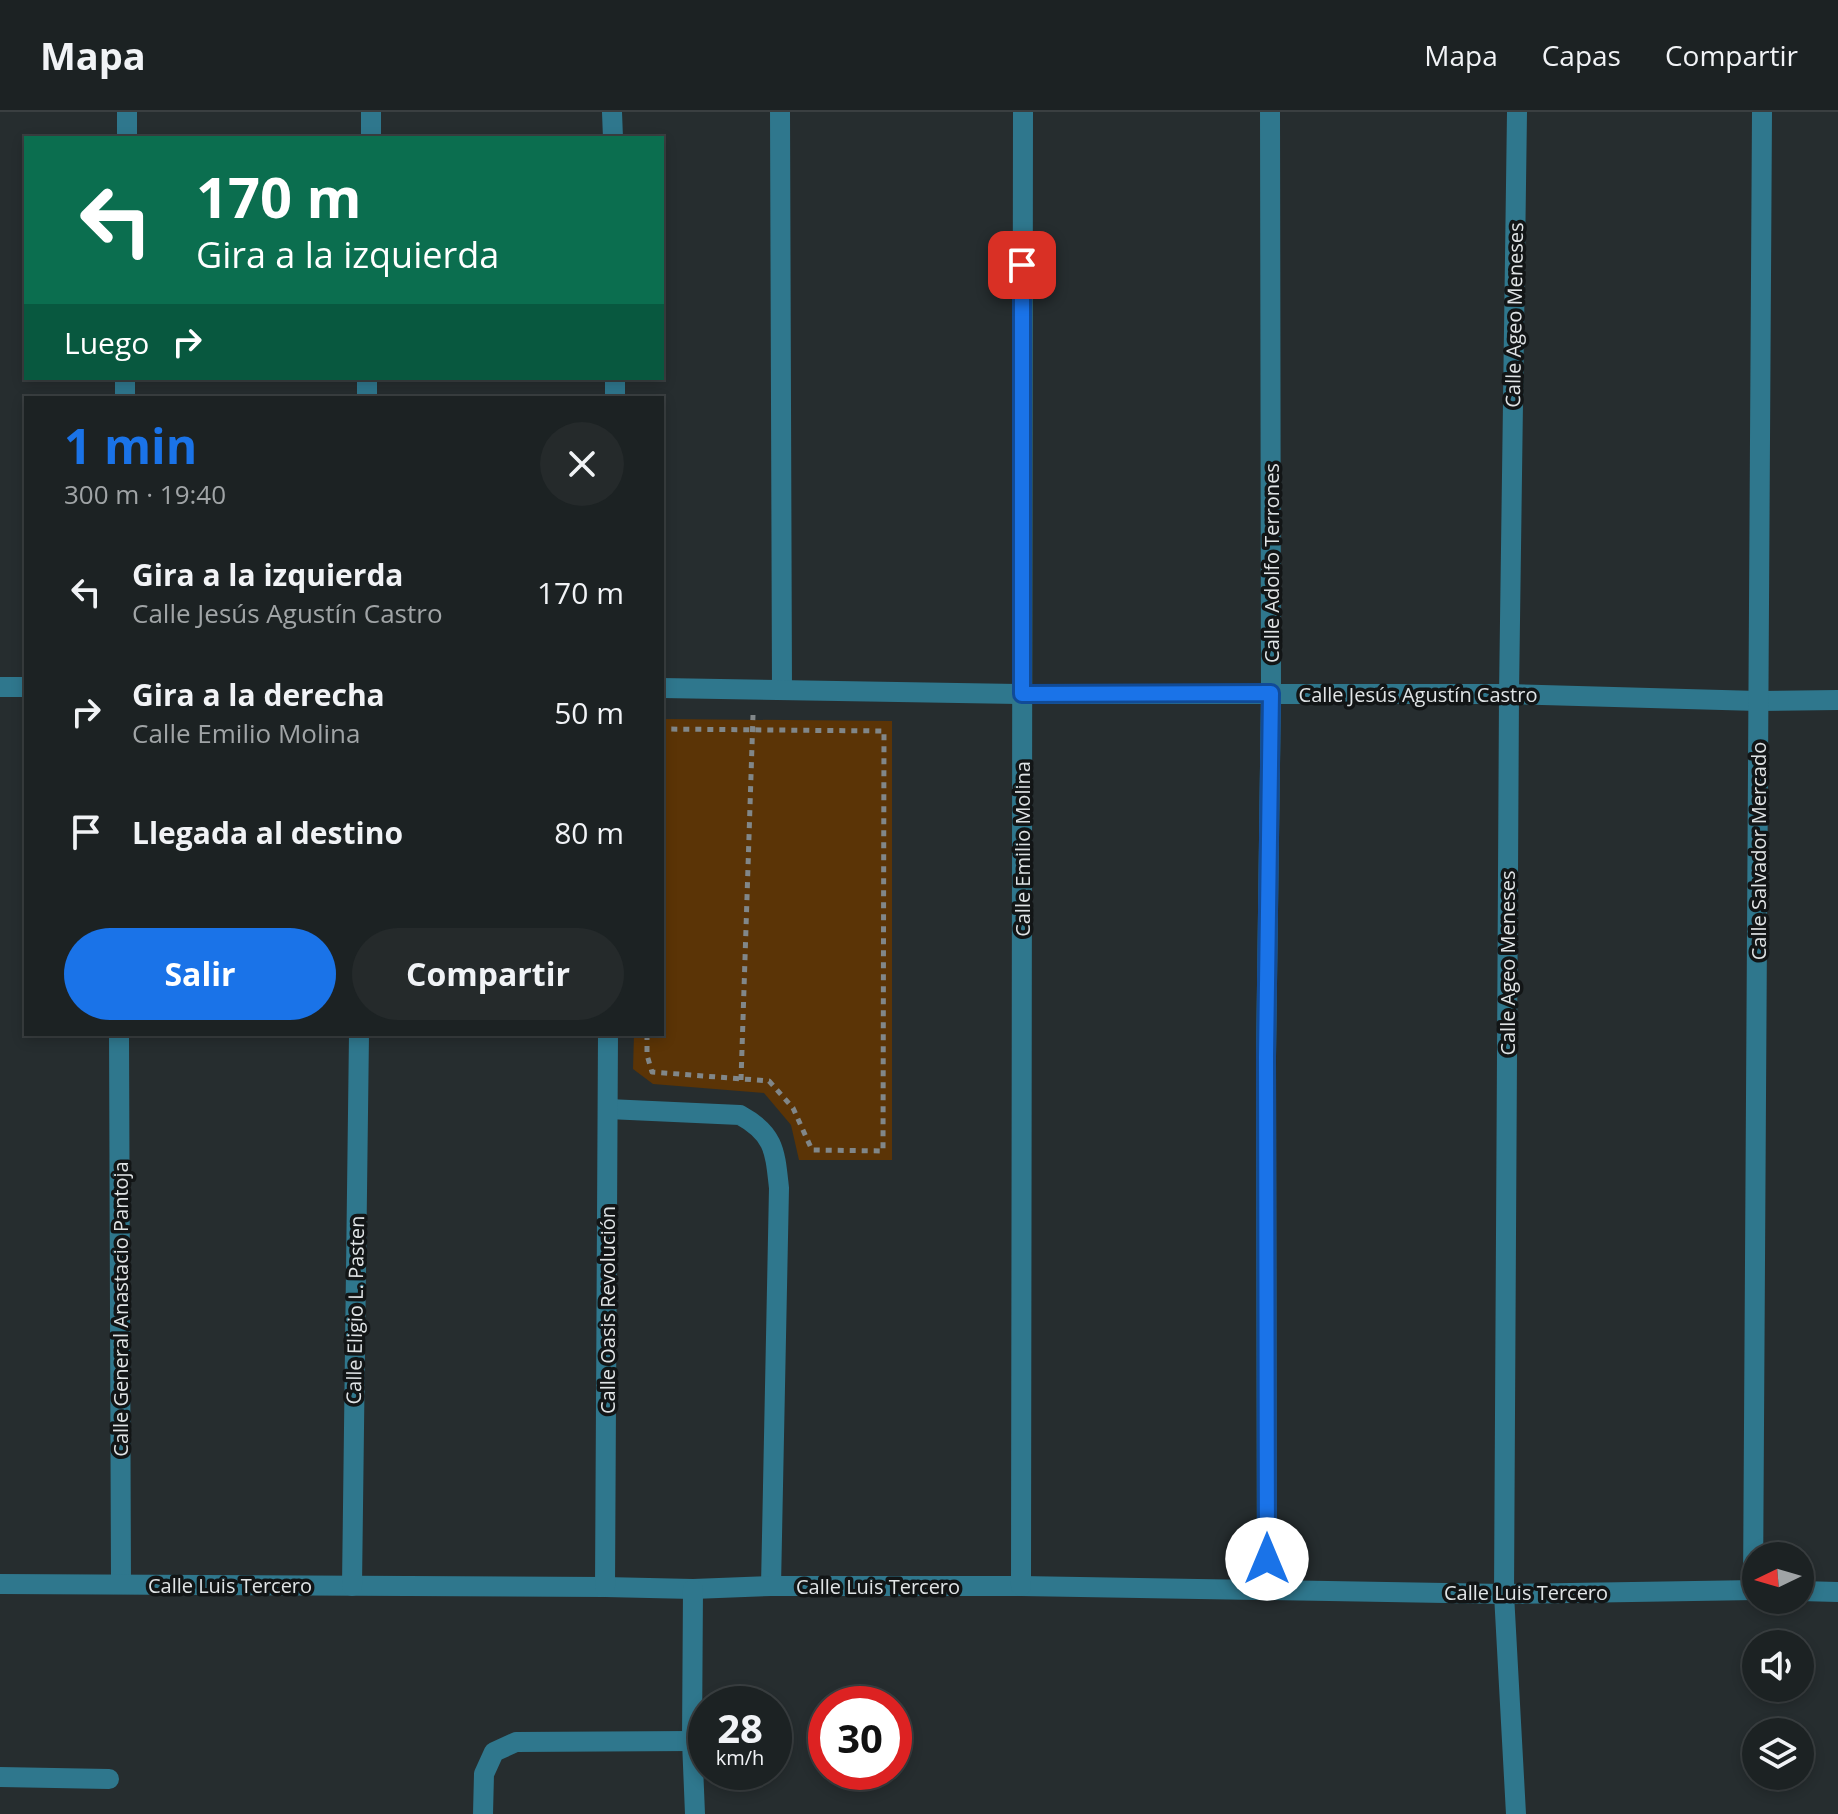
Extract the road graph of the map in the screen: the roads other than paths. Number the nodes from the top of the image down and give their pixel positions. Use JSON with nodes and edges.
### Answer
{"nodes":[{"id":1,"x":127,"y":112,"type":"edge"},
{"id":2,"x":371,"y":112,"type":"edge"},
{"id":3,"x":612,"y":112,"type":"edge"},
{"id":4,"x":780,"y":112,"type":"edge"},
{"id":5,"x":1023,"y":112,"type":"edge"},
{"id":6,"x":1270,"y":112,"type":"edge"},
{"id":7,"x":1517,"y":112,"type":"edge"},
{"id":8,"x":1762,"y":112,"type":"edge"},
{"id":9,"x":127,"y":136,"type":"edge"},
{"id":10,"x":371,"y":136,"type":"edge"},
{"id":11,"x":613,"y":136,"type":"edge"},
{"id":12,"x":0,"y":687,"type":"edge"},
{"id":13,"x":24,"y":687,"type":"edge"},
{"id":14,"x":664,"y":688,"type":"edge"},
{"id":15,"x":782,"y":690,"type":"junction"},
{"id":16,"x":1271,"y":693,"type":"junction"},
{"id":17,"x":1022,"y":694,"type":"junction"},
{"id":18,"x":1509,"y":694,"type":"junction"},
{"id":19,"x":1838,"y":700,"type":"edge"},
{"id":20,"x":1758,"y":701,"type":"junction"},
{"id":21,"x":119,"y":1036,"type":"edge"},
{"id":22,"x":359,"y":1036,"type":"edge"},
{"id":23,"x":608,"y":1036,"type":"edge"},
{"id":24,"x":608,"y":1109,"type":"junction"},
{"id":25,"x":1755,"y":1542,"type":"edge"},
{"id":26,"x":0,"y":1584,"type":"edge"},
{"id":27,"x":121,"y":1584,"type":"junction"},
{"id":28,"x":352,"y":1586,"type":"junction"},
{"id":29,"x":771,"y":1586,"type":"junction"},
{"id":30,"x":1021,"y":1586,"type":"junction"},
{"id":31,"x":605,"y":1587,"type":"junction"},
{"id":32,"x":693,"y":1589,"type":"junction"},
{"id":33,"x":1267,"y":1590,"type":"junction"},
{"id":34,"x":1742,"y":1590,"type":"edge"},
{"id":35,"x":1814,"y":1591,"type":"edge"},
{"id":36,"x":1838,"y":1592,"type":"edge"},
{"id":37,"x":1504,"y":1594,"type":"junction"},
{"id":38,"x":692,"y":1686,"type":"edge"},
{"id":39,"x":688,"y":1741,"type":"edge"},
{"id":40,"x":0,"y":1777,"type":"edge"},
{"id":41,"x":109,"y":1779,"type":"dead end"},
{"id":42,"x":694,"y":1790,"type":"edge"},
{"id":43,"x":483,"y":1814,"type":"edge"},
{"id":44,"x":695,"y":1814,"type":"edge"},
{"id":45,"x":1516,"y":1814,"type":"edge"}],
"edges":[{"from":1,"to":9,"type":"street"},
{"from":2,"to":10,"type":"street"},
{"from":3,"to":11,"type":"street"},
{"from":4,"to":15,"type":"street"},
{"from":5,"to":17,"type":"street","name":"Calle Emilio Molina"},
{"from":6,"to":16,"type":"street","name":"Calle Adolfo Terrones"},
{"from":7,"to":18,"type":"street","name":"Calle Ageo Meneses"},
{"from":8,"to":20,"type":"street","name":"Calle Salvador Mercado"},
{"from":12,"to":13,"type":"street"},
{"from":14,"to":15,"type":"street","name":"Calle Jesús Agustín Castro"},
{"from":15,"to":17,"type":"street","name":"Calle Jesús Agustín Castro"},
{"from":16,"to":17,"type":"street","name":"Calle Jesús Agustín Castro"},
{"from":16,"to":18,"type":"street","name":"Calle Jesús Agustín Castro"},
{"from":16,"to":33,"type":"street","name":"Calle Adolfo Terrones"},
{"from":17,"to":30,"type":"street","name":"Calle Emilio Molina"},
{"from":18,"to":20,"type":"street","name":"Calle Jesús Agustín Castro"},
{"from":18,"to":37,"type":"street","name":"Calle Ageo Meneses"},
{"from":19,"to":20,"type":"street","name":"Calle Jesús Agustín Castro"},
{"from":20,"to":25,"type":"street","name":"Calle Salvador Mercado"},
{"from":21,"to":27,"type":"street","name":"Calle General Anastacio Pantoja"},
{"from":22,"to":28,"type":"street","name":"Calle Eligio L. Pasten"},
{"from":23,"to":24,"type":"street","name":"Calle Oasis Revolución"},
{"from":24,"to":29,"type":"street"},
{"from":24,"to":31,"type":"street","name":"Calle Oasis Revolución"},
{"from":26,"to":27,"type":"street","name":"Calle Luis Tercero"},
{"from":27,"to":28,"type":"street","name":"Calle Luis Tercero"},
{"from":28,"to":31,"type":"street","name":"Calle Luis Tercero"},
{"from":29,"to":30,"type":"street","name":"Calle Luis Tercero"},
{"from":29,"to":32,"type":"street","name":"Calle Luis Tercero"},
{"from":30,"to":33,"type":"street","name":"Calle Luis Tercero"},
{"from":31,"to":32,"type":"street","name":"Calle Luis Tercero"},
{"from":32,"to":38,"type":"street"},
{"from":33,"to":37,"type":"street","name":"Calle Luis Tercero"},
{"from":34,"to":37,"type":"street","name":"Calle Luis Tercero"},
{"from":35,"to":36,"type":"street"},
{"from":37,"to":45,"type":"street","name":"Calle Ageo Meneses"},
{"from":39,"to":43,"type":"street"},
{"from":40,"to":41,"type":"street"},
{"from":42,"to":44,"type":"street"}]}
